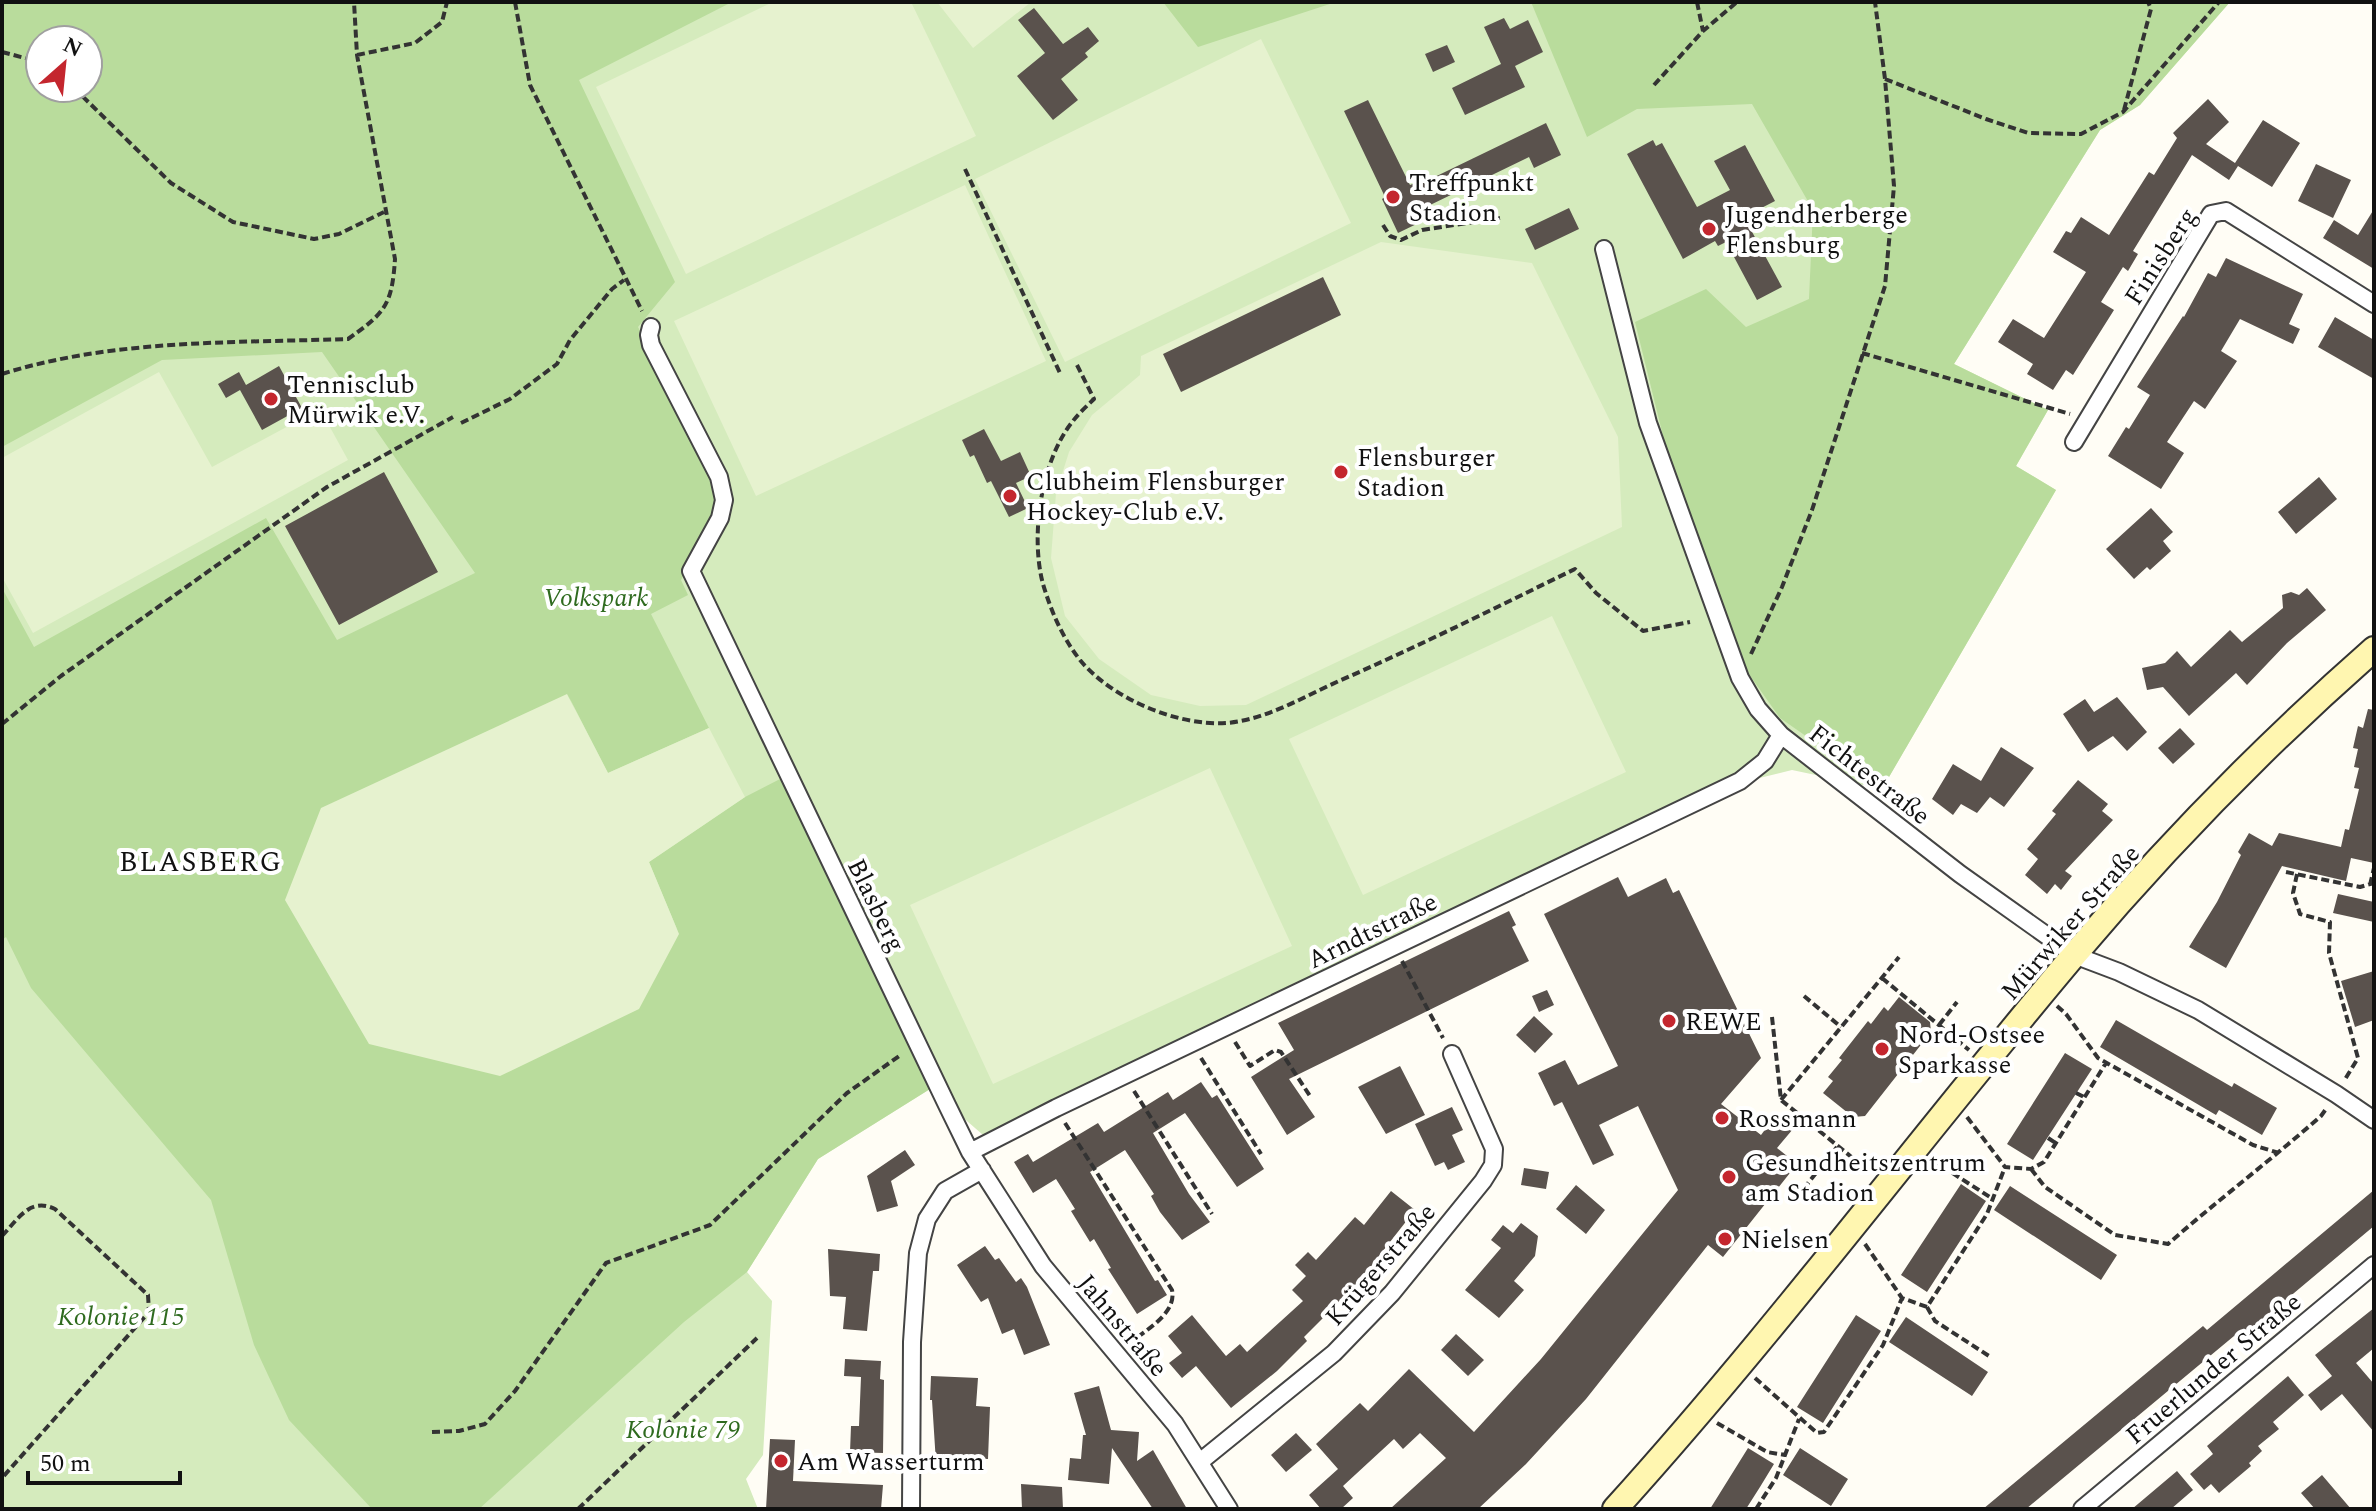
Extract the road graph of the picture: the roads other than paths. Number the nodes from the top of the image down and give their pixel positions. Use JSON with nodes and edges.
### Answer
{"nodes":[{"id":1,"x":1604,"y":249,"type":"dead end"},
{"id":2,"x":2374,"y":304,"type":"edge"},
{"id":3,"x":651,"y":327,"type":"road end"},
{"id":4,"x":2074,"y":442,"type":"dead end"},
{"id":5,"x":2374,"y":649,"type":"edge"},
{"id":6,"x":1781,"y":735,"type":"junction"},
{"id":7,"x":2074,"y":955,"type":"junction"},
{"id":8,"x":1452,"y":1054,"type":"road end"},
{"id":9,"x":2374,"y":1120,"type":"edge"},
{"id":10,"x":970,"y":1152,"type":"junction"},
{"id":11,"x":982,"y":1170,"type":"junction"},
{"id":12,"x":2374,"y":1265,"type":"edge"},
{"id":13,"x":1201,"y":1461,"type":"junction"},
{"id":14,"x":911,"y":1509,"type":"edge"},
{"id":15,"x":1229,"y":1509,"type":"edge"},
{"id":16,"x":1615,"y":1509,"type":"edge"},
{"id":17,"x":2082,"y":1509,"type":"edge"}],
"edges":[{"from":1,"to":6,"type":"street","name":"Fichtestraße"},
{"from":2,"to":4,"type":"street","name":"Finisberg"},
{"from":3,"to":10,"type":"street","name":"Blasberg"},
{"from":5,"to":7,"type":"main road","name":"Mürwiker Straße"},
{"from":6,"to":7,"type":"street","name":"Fichtestraße"},
{"from":6,"to":10,"type":"street","name":"Arndtstraße"},
{"from":7,"to":9,"type":"street","name":"Fichtestraße"},
{"from":7,"to":16,"type":"main road","name":"Mürwiker Straße"},
{"from":8,"to":13,"type":"street","name":"Krügerstraße"},
{"from":10,"to":11,"type":"street","name":"Blasberg"},
{"from":11,"to":13,"type":"street","name":"Jahnstraße"},
{"from":11,"to":14,"type":"street"},
{"from":12,"to":17,"type":"street","name":"Fruerlunder Straße"},
{"from":13,"to":15,"type":"street","name":"Jahnstraße"}]}
